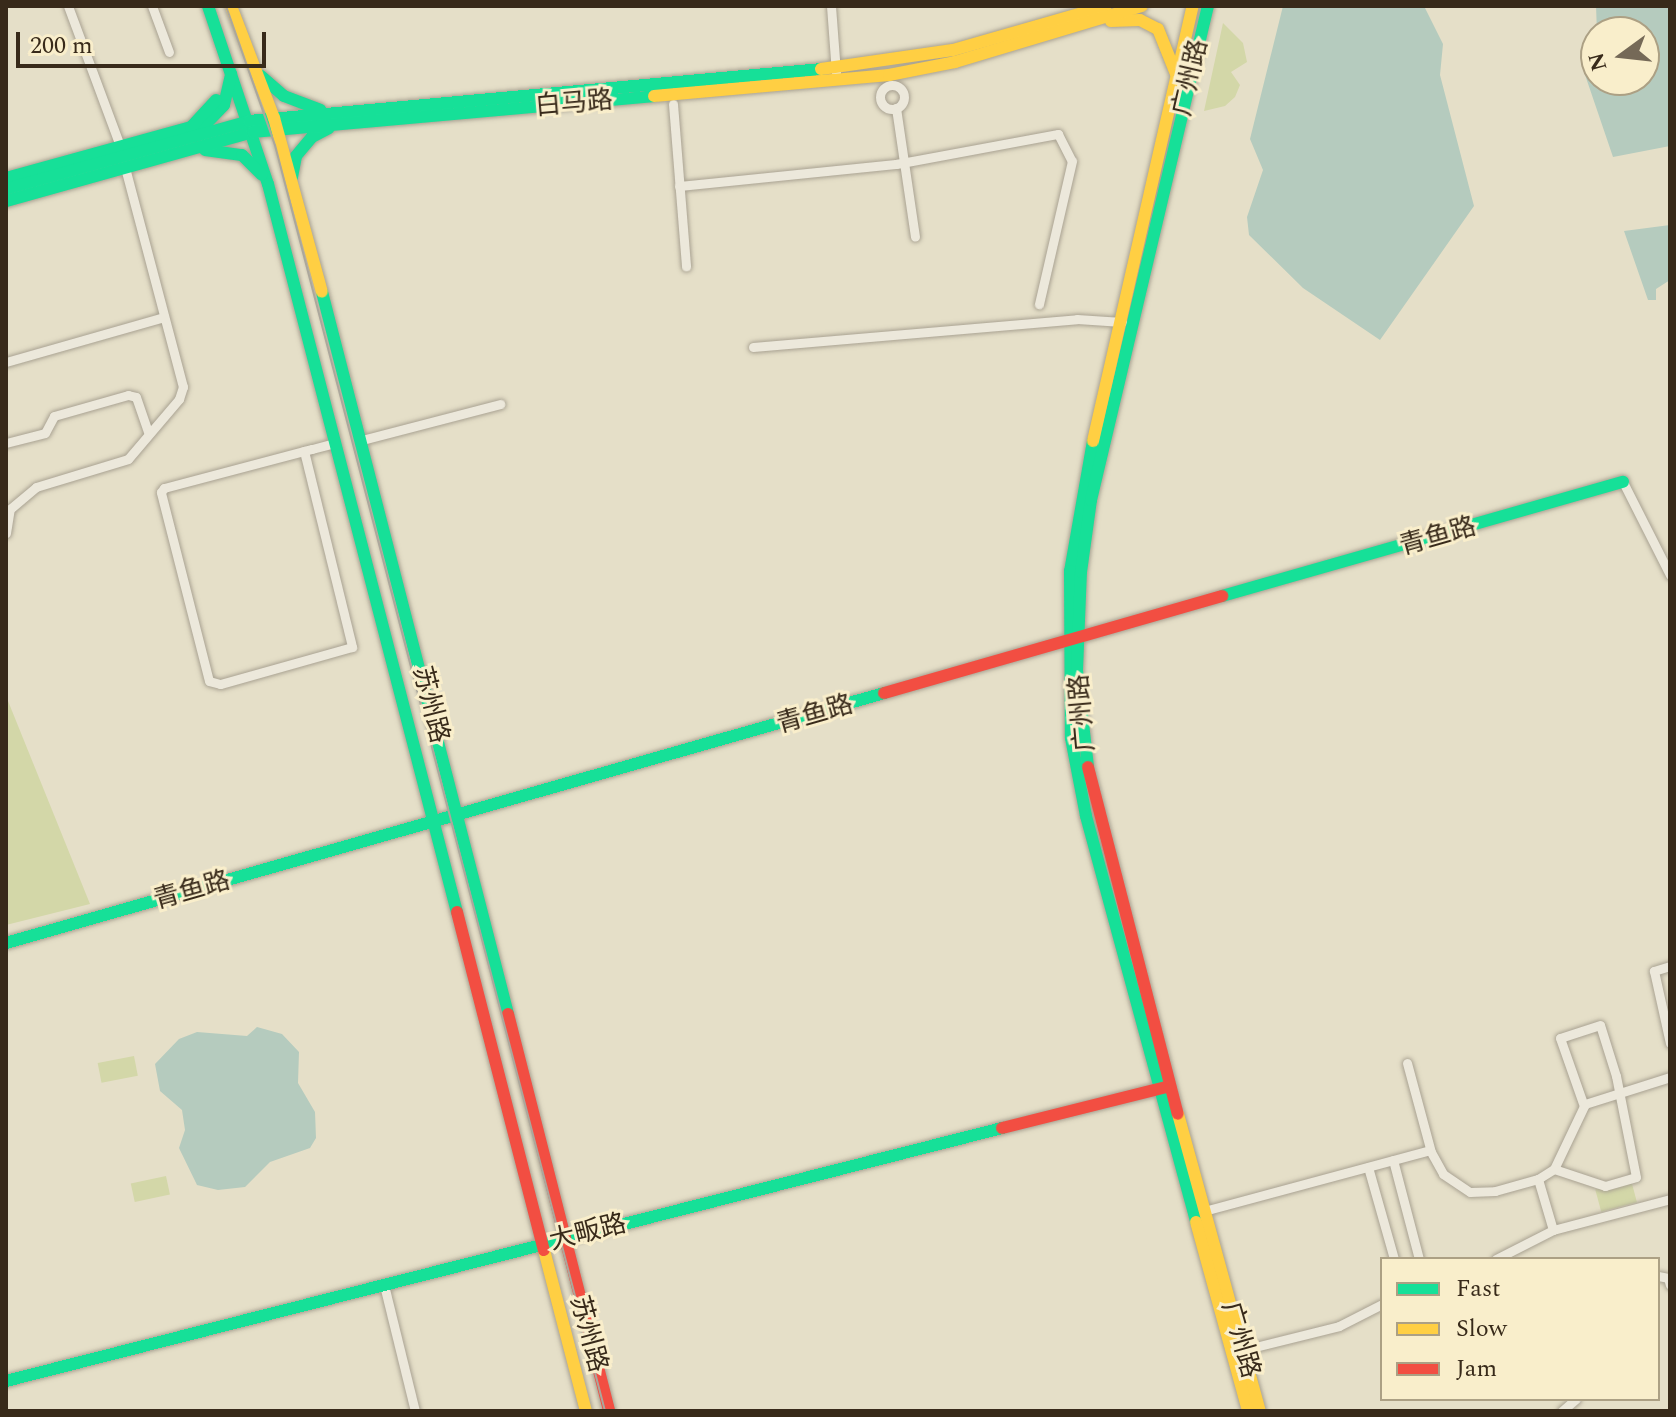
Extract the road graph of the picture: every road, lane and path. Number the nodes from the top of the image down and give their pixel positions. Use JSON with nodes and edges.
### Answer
{"nodes":[{"id":1,"x":68,"y":6,"type":"edge"},
{"id":2,"x":152,"y":6,"type":"edge"},
{"id":3,"x":208,"y":6,"type":"edge"},
{"id":4,"x":231,"y":6,"type":"edge"},
{"id":5,"x":831,"y":6,"type":"edge"},
{"id":6,"x":1106,"y":6,"type":"edge"},
{"id":7,"x":1142,"y":6,"type":"edge"},
{"id":8,"x":1193,"y":6,"type":"edge"},
{"id":9,"x":1208,"y":6,"type":"edge"},
{"id":10,"x":1099,"y":21,"type":"junction"},
{"id":11,"x":169,"y":52,"type":"dead end"},
{"id":12,"x":230,"y":67,"type":"junction"},
{"id":13,"x":254,"y":67,"type":"junction"},
{"id":14,"x":837,"y":75,"type":"junction"},
{"id":15,"x":1176,"y":76,"type":"junction"},
{"id":16,"x":216,"y":100,"type":"dead end"},
{"id":17,"x":673,"y":104,"type":"dead end"},
{"id":18,"x":896,"y":108,"type":"junction"},
{"id":19,"x":343,"y":118,"type":"junction"},
{"id":20,"x":275,"y":124,"type":"junction"},
{"id":21,"x":251,"y":126,"type":"junction"},
{"id":22,"x":178,"y":141,"type":"junction"},
{"id":23,"x":120,"y":146,"type":"junction"},
{"id":24,"x":191,"y":149,"type":"junction"},
{"id":25,"x":904,"y":163,"type":"junction"},
{"id":26,"x":125,"y":168,"type":"junction"},
{"id":27,"x":6,"y":178,"type":"edge"},
{"id":28,"x":268,"y":184,"type":"junction"},
{"id":29,"x":292,"y":184,"type":"junction"},
{"id":30,"x":679,"y":186,"type":"junction"},
{"id":31,"x":6,"y":189,"type":"edge"},
{"id":32,"x":6,"y":201,"type":"edge"},
{"id":33,"x":915,"y":237,"type":"dead end"},
{"id":34,"x":686,"y":266,"type":"dead end"},
{"id":35,"x":1039,"y":304,"type":"dead end"},
{"id":36,"x":164,"y":317,"type":"junction"},
{"id":37,"x":1122,"y":322,"type":"junction"},
{"id":38,"x":753,"y":347,"type":"dead end"},
{"id":39,"x":6,"y":362,"type":"edge"},
{"id":40,"x":500,"y":404,"type":"dead end"},
{"id":41,"x":149,"y":434,"type":"junction"},
{"id":42,"x":362,"y":440,"type":"junction"},
{"id":43,"x":6,"y":443,"type":"edge"},
{"id":44,"x":335,"y":443,"type":"junction"},
{"id":45,"x":304,"y":451,"type":"junction"},
{"id":46,"x":1623,"y":482,"type":"joint"},
{"id":47,"x":6,"y":533,"type":"edge"},
{"id":48,"x":1670,"y":575,"type":"edge"},
{"id":49,"x":1074,"y":642,"type":"junction"},
{"id":50,"x":458,"y":817,"type":"junction"},
{"id":51,"x":435,"y":823,"type":"junction"},
{"id":52,"x":6,"y":943,"type":"edge"},
{"id":53,"x":1670,"y":966,"type":"edge"},
{"id":54,"x":1670,"y":1043,"type":"edge"},
{"id":55,"x":1407,"y":1063,"type":"dead end"},
{"id":56,"x":1670,"y":1077,"type":"edge"},
{"id":57,"x":1164,"y":1087,"type":"junction"},
{"id":58,"x":1619,"y":1091,"type":"junction"},
{"id":59,"x":1584,"y":1106,"type":"junction"},
{"id":60,"x":1430,"y":1150,"type":"junction"},
{"id":61,"x":1393,"y":1160,"type":"junction"},
{"id":62,"x":1368,"y":1167,"type":"junction"},
{"id":63,"x":1554,"y":1169,"type":"junction"},
{"id":64,"x":1538,"y":1179,"type":"junction"},
{"id":65,"x":1670,"y":1199,"type":"edge"},
{"id":66,"x":1204,"y":1211,"type":"junction"},
{"id":67,"x":1553,"y":1230,"type":"junction"},
{"id":68,"x":564,"y":1240,"type":"junction"},
{"id":69,"x":544,"y":1245,"type":"junction"},
{"id":70,"x":1393,"y":1257,"type":"edge"},
{"id":71,"x":1418,"y":1257,"type":"edge"},
{"id":72,"x":1500,"y":1257,"type":"edge"},
{"id":73,"x":384,"y":1285,"type":"junction"},
{"id":74,"x":1380,"y":1305,"type":"edge"},
{"id":75,"x":1243,"y":1350,"type":"junction"},
{"id":76,"x":6,"y":1381,"type":"edge"},
{"id":77,"x":415,"y":1411,"type":"edge"},
{"id":78,"x":586,"y":1411,"type":"edge"},
{"id":79,"x":609,"y":1411,"type":"edge"},
{"id":80,"x":1248,"y":1411,"type":"edge"},
{"id":81,"x":1260,"y":1411,"type":"edge"}],
"edges":[{"from":1,"to":23,"type":"street"},
{"from":2,"to":11,"type":"street"},
{"from":3,"to":12,"type":"main road","name":"苏州路"},
{"from":4,"to":13,"type":"main road","name":"苏州路"},
{"from":5,"to":14,"type":"street"},
{"from":6,"to":14,"type":"main road","name":"白马路"},
{"from":7,"to":10,"type":"main road","name":"白马路"},
{"from":8,"to":15,"type":"main road","name":"广州路"},
{"from":9,"to":49,"type":"main road","name":"广州路"},
{"from":10,"to":14,"type":"main road","name":"白马路"},
{"from":10,"to":15,"type":"main road"},
{"from":12,"to":21,"type":"main road","name":"苏州路"},
{"from":12,"to":22,"type":"main road"},
{"from":13,"to":19,"type":"main road"},
{"from":13,"to":20,"type":"main road","name":"苏州路"},
{"from":14,"to":19,"type":"main road","name":"白马路"},
{"from":15,"to":37,"type":"main road","name":"广州路"},
{"from":16,"to":23,"type":"main road"},
{"from":17,"to":30,"type":"street"},
{"from":18,"to":18,"type":"street"},
{"from":18,"to":25,"type":"street"},
{"from":19,"to":20,"type":"main road","name":"白马路"},
{"from":19,"to":29,"type":"main road"},
{"from":20,"to":21,"type":"main road","name":"白马路"},
{"from":20,"to":29,"type":"main road","name":"苏州路"},
{"from":21,"to":22,"type":"main road","name":"白马路"},
{"from":21,"to":24,"type":"main road","name":"白马路"},
{"from":21,"to":28,"type":"main road","name":"苏州路"},
{"from":22,"to":31,"type":"main road","name":"白马路"},
{"from":23,"to":27,"type":"main road"},
{"from":24,"to":26,"type":"main road","name":"白马路"},
{"from":24,"to":28,"type":"main road"},
{"from":25,"to":30,"type":"street"},
{"from":25,"to":33,"type":"street"},
{"from":25,"to":35,"type":"street"},
{"from":26,"to":32,"type":"main road","name":"白马路"},
{"from":26,"to":36,"type":"street"},
{"from":28,"to":44,"type":"main road","name":"苏州路"},
{"from":29,"to":42,"type":"main road","name":"苏州路"},
{"from":30,"to":34,"type":"street"},
{"from":36,"to":39,"type":"street"},
{"from":36,"to":41,"type":"street"},
{"from":37,"to":38,"type":"street"},
{"from":37,"to":49,"type":"main road","name":"广州路"},
{"from":40,"to":42,"type":"street"},
{"from":41,"to":43,"type":"street"},
{"from":41,"to":47,"type":"street"},
{"from":42,"to":50,"type":"main road","name":"苏州路"},
{"from":44,"to":45,"type":"street"},
{"from":44,"to":51,"type":"main road","name":"苏州路"},
{"from":45,"to":45,"type":"street"},
{"from":46,"to":48,"type":"street"},
{"from":46,"to":49,"type":"main road","name":"青鱼路"},
{"from":49,"to":50,"type":"main road","name":"青鱼路"},
{"from":49,"to":57,"type":"main road","name":"广州路"},
{"from":50,"to":51,"type":"main road","name":"青鱼路"},
{"from":50,"to":68,"type":"main road","name":"苏州路"},
{"from":51,"to":52,"type":"main road","name":"青鱼路"},
{"from":51,"to":69,"type":"main road","name":"苏州路"},
{"from":53,"to":54,"type":"street"},
{"from":55,"to":60,"type":"street"},
{"from":56,"to":58,"type":"street"},
{"from":57,"to":66,"type":"main road","name":"广州路"},
{"from":57,"to":68,"type":"main road","name":"大畈路"},
{"from":57,"to":80,"type":"main road","name":"广州路"},
{"from":58,"to":59,"type":"street"},
{"from":58,"to":59,"type":"street"},
{"from":58,"to":63,"type":"street"},
{"from":59,"to":63,"type":"street"},
{"from":60,"to":61,"type":"street"},
{"from":60,"to":64,"type":"street"},
{"from":61,"to":62,"type":"street"},
{"from":61,"to":71,"type":"street"},
{"from":62,"to":66,"type":"street"},
{"from":62,"to":70,"type":"street"},
{"from":63,"to":64,"type":"street"},
{"from":64,"to":67,"type":"street"},
{"from":65,"to":67,"type":"street"},
{"from":66,"to":75,"type":"main road","name":"广州路"},
{"from":67,"to":72,"type":"street"},
{"from":68,"to":69,"type":"main road","name":"大畈路"},
{"from":68,"to":79,"type":"main road","name":"苏州路"},
{"from":69,"to":73,"type":"main road","name":"大畈路"},
{"from":69,"to":78,"type":"main road","name":"苏州路"},
{"from":73,"to":76,"type":"main road","name":"大畈路"},
{"from":73,"to":77,"type":"street"},
{"from":74,"to":75,"type":"street"},
{"from":75,"to":81,"type":"main road","name":"广州路"}]}
